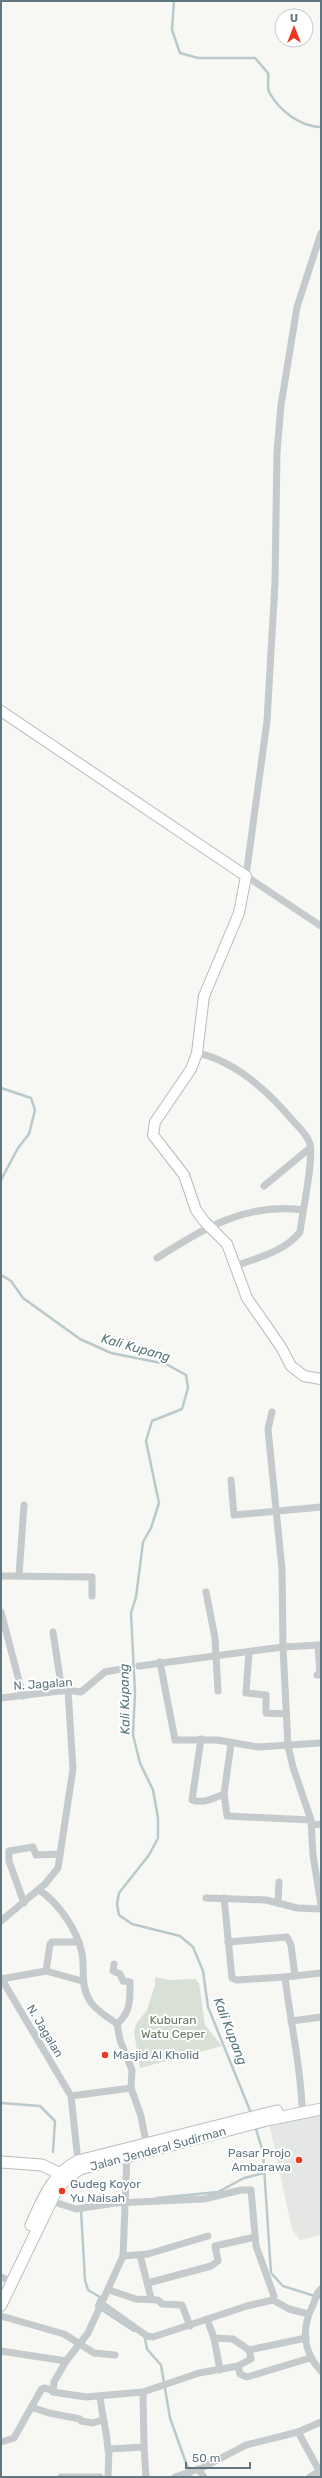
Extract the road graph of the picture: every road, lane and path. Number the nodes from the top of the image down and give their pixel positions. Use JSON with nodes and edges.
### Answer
{"nodes":[{"id":1,"x":321,"y":233,"type":"edge"},
{"id":2,"x":1,"y":711,"type":"edge"},
{"id":3,"x":246,"y":876,"type":"junction"},
{"id":4,"x":321,"y":926,"type":"edge"},
{"id":5,"x":197,"y":1053,"type":"junction"},
{"id":6,"x":310,"y":1148,"type":"junction"},
{"id":7,"x":264,"y":1186,"type":"dead end"},
{"id":8,"x":303,"y":1210,"type":"junction"},
{"id":9,"x":209,"y":1226,"type":"junction"},
{"id":10,"x":157,"y":1258,"type":"dead end"},
{"id":11,"x":236,"y":1266,"type":"junction"},
{"id":12,"x":321,"y":1379,"type":"edge"},
{"id":13,"x":272,"y":1412,"type":"dead end"},
{"id":14,"x":231,"y":1480,"type":"dead end"},
{"id":15,"x":24,"y":1505,"type":"dead end"},
{"id":16,"x":321,"y":1507,"type":"edge"},
{"id":17,"x":277,"y":1511,"type":"junction"},
{"id":18,"x":19,"y":1575,"type":"junction"},
{"id":19,"x":1,"y":1576,"type":"edge"},
{"id":20,"x":206,"y":1592,"type":"dead end"},
{"id":21,"x":92,"y":1596,"type":"dead end"},
{"id":22,"x":1,"y":1612,"type":"edge"},
{"id":23,"x":53,"y":1632,"type":"dead end"},
{"id":24,"x":320,"y":1645,"type":"edge"},
{"id":25,"x":283,"y":1647,"type":"junction"},
{"id":26,"x":249,"y":1652,"type":"junction"},
{"id":27,"x":217,"y":1656,"type":"junction"},
{"id":28,"x":160,"y":1662,"type":"junction"},
{"id":29,"x":139,"y":1666,"type":"tunnel mouth"},
{"id":30,"x":126,"y":1668,"type":"tunnel mouth"},
{"id":31,"x":317,"y":1674,"type":"dead end"},
{"id":32,"x":65,"y":1691,"type":"junction"},
{"id":33,"x":218,"y":1691,"type":"dead end"},
{"id":34,"x":23,"y":1696,"type":"junction"},
{"id":35,"x":1,"y":1698,"type":"edge"},
{"id":36,"x":286,"y":1714,"type":"junction"},
{"id":37,"x":201,"y":1739,"type":"junction"},
{"id":38,"x":321,"y":1743,"type":"edge"},
{"id":39,"x":231,"y":1744,"type":"junction"},
{"id":40,"x":288,"y":1746,"type":"junction"},
{"id":41,"x":224,"y":1794,"type":"junction"},
{"id":42,"x":312,"y":1822,"type":"junction"},
{"id":43,"x":321,"y":1824,"type":"edge"},
{"id":44,"x":60,"y":1854,"type":"junction"},
{"id":45,"x":279,"y":1882,"type":"dead end"},
{"id":46,"x":39,"y":1890,"type":"junction"},
{"id":47,"x":319,"y":1890,"type":"edge"},
{"id":48,"x":206,"y":1898,"type":"dead end"},
{"id":49,"x":224,"y":1898,"type":"junction"},
{"id":50,"x":24,"y":1903,"type":"junction"},
{"id":51,"x":278,"y":1903,"type":"junction"},
{"id":52,"x":321,"y":1905,"type":"edge"},
{"id":53,"x":321,"y":1909,"type":"edge"},
{"id":54,"x":1,"y":1920,"type":"edge"},
{"id":55,"x":79,"y":1942,"type":"junction"},
{"id":56,"x":228,"y":1942,"type":"junction"},
{"id":57,"x":114,"y":1964,"type":"dead end"},
{"id":58,"x":46,"y":1971,"type":"junction"},
{"id":59,"x":321,"y":1973,"type":"edge"},
{"id":60,"x":296,"y":1976,"type":"junction"},
{"id":61,"x":285,"y":1977,"type":"junction"},
{"id":62,"x":1,"y":1978,"type":"edge"},
{"id":63,"x":82,"y":1981,"type":"junction"},
{"id":64,"x":321,"y":2017,"type":"edge"},
{"id":65,"x":291,"y":2021,"type":"junction"},
{"id":66,"x":117,"y":2024,"type":"junction"},
{"id":67,"x":131,"y":2088,"type":"junction"},
{"id":68,"x":71,"y":2096,"type":"junction"},
{"id":69,"x":321,"y":2101,"type":"edge"},
{"id":70,"x":302,"y":2105,"type":"junction"},
{"id":71,"x":321,"y":2109,"type":"edge"},
{"id":72,"x":261,"y":2118,"type":"junction"},
{"id":73,"x":239,"y":2124,"type":"junction"},
{"id":74,"x":146,"y":2142,"type":"junction"},
{"id":75,"x":127,"y":2155,"type":"junction"},
{"id":76,"x":78,"y":2160,"type":"junction"},
{"id":77,"x":1,"y":2162,"type":"edge"},
{"id":78,"x":63,"y":2175,"type":"junction"},
{"id":79,"x":51,"y":2201,"type":"junction"},
{"id":80,"x":125,"y":2203,"type":"junction"},
{"id":81,"x":208,"y":2236,"type":"dead end"},
{"id":82,"x":255,"y":2237,"type":"junction"},
{"id":83,"x":140,"y":2255,"type":"junction"},
{"id":84,"x":123,"y":2256,"type":"junction"},
{"id":85,"x":3,"y":2282,"type":"edge"},
{"id":86,"x":148,"y":2283,"type":"junction"},
{"id":87,"x":321,"y":2289,"type":"edge"},
{"id":88,"x":109,"y":2290,"type":"junction"},
{"id":89,"x":151,"y":2298,"type":"junction"},
{"id":90,"x":273,"y":2300,"type":"junction"},
{"id":91,"x":102,"y":2304,"type":"junction"},
{"id":92,"x":1,"y":2305,"type":"edge"},
{"id":93,"x":308,"y":2314,"type":"junction"},
{"id":94,"x":1,"y":2316,"type":"edge"},
{"id":95,"x":207,"y":2319,"type":"junction"},
{"id":96,"x":190,"y":2326,"type":"junction"},
{"id":97,"x":214,"y":2338,"type":"junction"},
{"id":98,"x":306,"y":2338,"type":"junction"},
{"id":99,"x":78,"y":2344,"type":"junction"},
{"id":100,"x":249,"y":2350,"type":"junction"},
{"id":101,"x":1,"y":2351,"type":"edge"},
{"id":102,"x":115,"y":2355,"type":"dead end"},
{"id":103,"x":310,"y":2358,"type":"junction"},
{"id":104,"x":66,"y":2361,"type":"junction"},
{"id":105,"x":238,"y":2366,"type":"junction"},
{"id":106,"x":220,"y":2370,"type":"junction"},
{"id":107,"x":321,"y":2371,"type":"edge"},
{"id":108,"x":52,"y":2390,"type":"junction"},
{"id":109,"x":142,"y":2392,"type":"junction"},
{"id":110,"x":100,"y":2397,"type":"junction"},
{"id":111,"x":31,"y":2407,"type":"junction"},
{"id":112,"x":102,"y":2420,"type":"junction"},
{"id":113,"x":321,"y":2422,"type":"edge"},
{"id":114,"x":298,"y":2432,"type":"junction"},
{"id":115,"x":1,"y":2442,"type":"edge"},
{"id":116,"x":144,"y":2447,"type":"junction"},
{"id":117,"x":108,"y":2450,"type":"junction"},
{"id":118,"x":198,"y":2469,"type":"junction"},
{"id":119,"x":320,"y":2472,"type":"edge"},
{"id":120,"x":61,"y":2477,"type":"edge"},
{"id":121,"x":100,"y":2477,"type":"edge"},
{"id":122,"x":108,"y":2477,"type":"edge"},
{"id":123,"x":146,"y":2477,"type":"edge"},
{"id":124,"x":174,"y":2477,"type":"edge"},
{"id":125,"x":204,"y":2477,"type":"edge"},
{"id":126,"x":310,"y":2477,"type":"edge"}],
"edges":[{"from":1,"to":3,"type":"street"},
{"from":2,"to":3,"type":"street"},
{"from":3,"to":4,"type":"street"},
{"from":3,"to":5,"type":"street"},
{"from":5,"to":6,"type":"street"},
{"from":5,"to":9,"type":"street"},
{"from":6,"to":7,"type":"street"},
{"from":6,"to":8,"type":"street"},
{"from":8,"to":9,"type":"street"},
{"from":8,"to":11,"type":"street"},
{"from":9,"to":10,"type":"street"},
{"from":9,"to":11,"type":"street"},
{"from":11,"to":12,"type":"street"},
{"from":13,"to":17,"type":"street"},
{"from":14,"to":17,"type":"street"},
{"from":15,"to":18,"type":"street"},
{"from":16,"to":17,"type":"street"},
{"from":17,"to":25,"type":"street"},
{"from":18,"to":19,"type":"street"},
{"from":18,"to":21,"type":"street"},
{"from":20,"to":27,"type":"street"},
{"from":22,"to":34,"type":"street"},
{"from":23,"to":32,"type":"street"},
{"from":24,"to":25,"type":"street"},
{"from":24,"to":31,"type":"street"},
{"from":25,"to":26,"type":"street"},
{"from":25,"to":36,"type":"street"},
{"from":26,"to":27,"type":"street"},
{"from":26,"to":36,"type":"street"},
{"from":27,"to":28,"type":"street"},
{"from":27,"to":33,"type":"street"},
{"from":28,"to":29,"type":"street"},
{"from":28,"to":37,"type":"street"},
{"from":30,"to":32,"type":"street","name":"N. Jagalan"},
{"from":32,"to":34,"type":"street","name":"N. Jagalan"},
{"from":32,"to":44,"type":"street"},
{"from":34,"to":35,"type":"street","name":"N. Jagalan"},
{"from":36,"to":40,"type":"street"},
{"from":37,"to":39,"type":"street"},
{"from":37,"to":41,"type":"street"},
{"from":38,"to":40,"type":"street"},
{"from":39,"to":40,"type":"street"},
{"from":39,"to":41,"type":"street"},
{"from":40,"to":42,"type":"street"},
{"from":41,"to":42,"type":"street"},
{"from":42,"to":43,"type":"street"},
{"from":42,"to":47,"type":"street"},
{"from":44,"to":46,"type":"street"},
{"from":44,"to":50,"type":"street"},
{"from":45,"to":51,"type":"street"},
{"from":46,"to":50,"type":"street"},
{"from":46,"to":55,"type":"street"},
{"from":47,"to":52,"type":"street"},
{"from":48,"to":49,"type":"street"},
{"from":49,"to":51,"type":"street"},
{"from":49,"to":56,"type":"street"},
{"from":50,"to":54,"type":"street"},
{"from":51,"to":53,"type":"street"},
{"from":55,"to":58,"type":"street"},
{"from":55,"to":63,"type":"street"},
{"from":56,"to":60,"type":"street"},
{"from":56,"to":61,"type":"street"},
{"from":57,"to":66,"type":"street"},
{"from":58,"to":62,"type":"street"},
{"from":58,"to":63,"type":"street"},
{"from":59,"to":60,"type":"street"},
{"from":60,"to":61,"type":"street"},
{"from":61,"to":65,"type":"street"},
{"from":62,"to":68,"type":"street","name":"N. Jagalan"},
{"from":63,"to":66,"type":"street"},
{"from":64,"to":65,"type":"street"},
{"from":65,"to":70,"type":"street"},
{"from":66,"to":67,"type":"street"},
{"from":67,"to":68,"type":"street"},
{"from":67,"to":74,"type":"street"},
{"from":68,"to":76,"type":"street","name":"N. Jagalan"},
{"from":69,"to":70,"type":"main road","name":"Jalan Jenderal Sudirman"},
{"from":70,"to":72,"type":"main road","name":"Jalan Jenderal Sudirman"},
{"from":71,"to":72,"type":"main road","name":"Jalan Jenderal Sudirman"},
{"from":72,"to":73,"type":"main road","name":"Jalan Jenderal Sudirman"},
{"from":73,"to":74,"type":"main road","name":"Jalan Jenderal Sudirman"},
{"from":73,"to":75,"type":"main road","name":"Jalan Jenderal Sudirman"},
{"from":74,"to":76,"type":"main road","name":"Jalan Jenderal Sudirman"},
{"from":75,"to":78,"type":"main road","name":"Jalan Jenderal Sudirman"},
{"from":75,"to":80,"type":"street"},
{"from":76,"to":78,"type":"main road","name":"Jalan Jenderal Sudirman"},
{"from":77,"to":78,"type":"main road"},
{"from":78,"to":79,"type":"main road","name":"Jalan Jenderal Sudirman"},
{"from":78,"to":85,"type":"main road","name":"Jalan Jenderal Sudirman"},
{"from":79,"to":80,"type":"street"},
{"from":79,"to":92,"type":"main road","name":"Jalan Jenderal Sudirman"},
{"from":80,"to":82,"type":"street"},
{"from":80,"to":84,"type":"street"},
{"from":81,"to":83,"type":"street"},
{"from":82,"to":86,"type":"street"},
{"from":82,"to":90,"type":"street"},
{"from":83,"to":84,"type":"street"},
{"from":83,"to":86,"type":"street"},
{"from":84,"to":88,"type":"street"},
{"from":86,"to":89,"type":"street"},
{"from":87,"to":93,"type":"street"},
{"from":88,"to":89,"type":"street"},
{"from":88,"to":91,"type":"street"},
{"from":89,"to":96,"type":"street"},
{"from":90,"to":93,"type":"street"},
{"from":90,"to":95,"type":"street"},
{"from":91,"to":96,"type":"street"},
{"from":91,"to":99,"type":"street"},
{"from":93,"to":98,"type":"street"},
{"from":94,"to":99,"type":"street"},
{"from":95,"to":96,"type":"street"},
{"from":95,"to":97,"type":"street"},
{"from":97,"to":100,"type":"street"},
{"from":97,"to":106,"type":"street"},
{"from":98,"to":100,"type":"street"},
{"from":98,"to":103,"type":"street"},
{"from":99,"to":102,"type":"street"},
{"from":99,"to":104,"type":"street"},
{"from":100,"to":105,"type":"street"},
{"from":101,"to":104,"type":"street"},
{"from":103,"to":105,"type":"street"},
{"from":103,"to":107,"type":"street"},
{"from":104,"to":108,"type":"street"},
{"from":105,"to":106,"type":"street"},
{"from":106,"to":109,"type":"street"},
{"from":108,"to":110,"type":"street"},
{"from":108,"to":111,"type":"street"},
{"from":109,"to":110,"type":"street"},
{"from":109,"to":116,"type":"street"},
{"from":110,"to":112,"type":"street"},
{"from":111,"to":112,"type":"street"},
{"from":111,"to":115,"type":"street"},
{"from":112,"to":117,"type":"street"},
{"from":113,"to":114,"type":"street"},
{"from":114,"to":118,"type":"street"},
{"from":114,"to":119,"type":"street"},
{"from":116,"to":117,"type":"street"},
{"from":116,"to":123,"type":"street"},
{"from":117,"to":122,"type":"street"},
{"from":118,"to":124,"type":"street"},
{"from":118,"to":125,"type":"street"},
{"from":119,"to":126,"type":"street"},
{"from":120,"to":121,"type":"street"}]}
